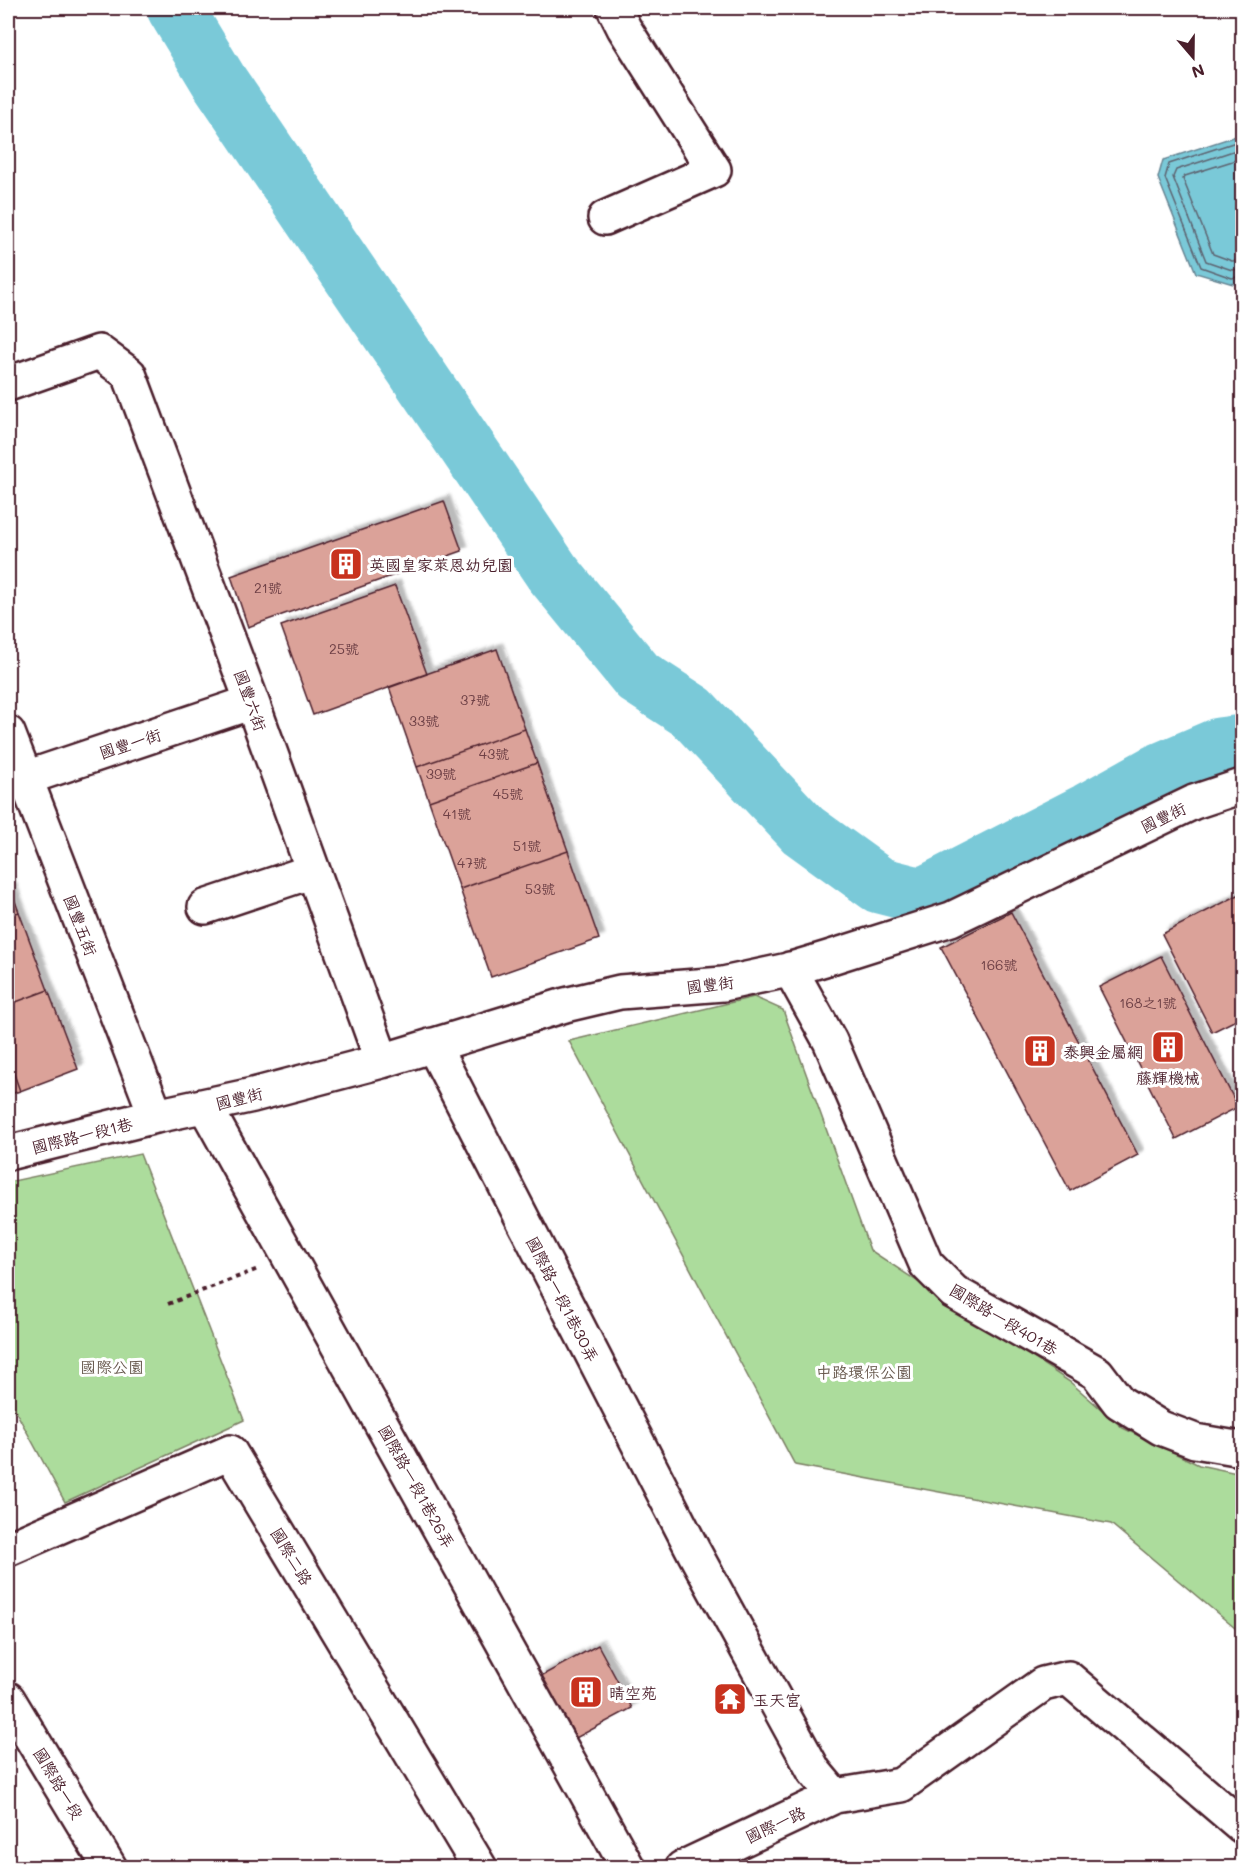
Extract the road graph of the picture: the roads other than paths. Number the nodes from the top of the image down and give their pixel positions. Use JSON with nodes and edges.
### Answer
{"nodes":[{"id":1,"x":614,"y":8,"type":"edge"},
{"id":2,"x":605,"y":218,"type":"dead end"},
{"id":3,"x":10,"y":375,"type":"edge"},
{"id":4,"x":252,"y":702,"type":"junction"},
{"id":5,"x":8,"y":733,"type":"edge"},
{"id":6,"x":16,"y":781,"type":"edge"},
{"id":7,"x":1242,"y":786,"type":"edge"},
{"id":8,"x":313,"y":871,"type":"junction"},
{"id":9,"x":205,"y":907,"type":"dead end"},
{"id":10,"x":790,"y":969,"type":"junction"},
{"id":11,"x":433,"y":1045,"type":"junction"},
{"id":12,"x":382,"y":1061,"type":"junction"},
{"id":13,"x":205,"y":1106,"type":"junction"},
{"id":14,"x":156,"y":1116,"type":"junction"},
{"id":15,"x":8,"y":1153,"type":"edge"},
{"id":16,"x":1242,"y":1449,"type":"edge"},
{"id":17,"x":8,"y":1549,"type":"edge"},
{"id":18,"x":8,"y":1699,"type":"edge"},
{"id":19,"x":835,"y":1796,"type":"junction"},
{"id":20,"x":1242,"y":1826,"type":"edge"},
{"id":21,"x":110,"y":1868,"type":"edge"},
{"id":22,"x":480,"y":1868,"type":"edge"},
{"id":23,"x":628,"y":1868,"type":"edge"},
{"id":24,"x":682,"y":1868,"type":"edge"}],
"edges":[{"from":1,"to":2,"type":"street"},
{"from":3,"to":4,"type":"street","name":"國豐六街"},
{"from":4,"to":6,"type":"street","name":"國豐一街"},
{"from":4,"to":8,"type":"street","name":"國豐六街"},
{"from":5,"to":6,"type":"street","name":"國豐五街"},
{"from":6,"to":14,"type":"street","name":"國豐五街"},
{"from":7,"to":10,"type":"street","name":"國豐街"},
{"from":8,"to":9,"type":"street"},
{"from":8,"to":12,"type":"street","name":"國豐六街"},
{"from":10,"to":11,"type":"street","name":"國豐街"},
{"from":10,"to":16,"type":"street","name":"國際路一段401巷"},
{"from":11,"to":12,"type":"street","name":"國豐街"},
{"from":11,"to":19,"type":"street","name":"國際路一段1巷30弄"},
{"from":12,"to":13,"type":"street","name":"國豐街"},
{"from":13,"to":14,"type":"street","name":"國豐街"},
{"from":13,"to":23,"type":"street","name":"國際路一段1巷26弄"},
{"from":14,"to":15,"type":"street","name":"國際路一段1巷"},
{"from":17,"to":22,"type":"street","name":"國際二路"},
{"from":18,"to":21,"type":"street","name":"國際路一段"},
{"from":19,"to":20,"type":"street","name":"國際一路"},
{"from":19,"to":24,"type":"street","name":"國際一路"}]}
